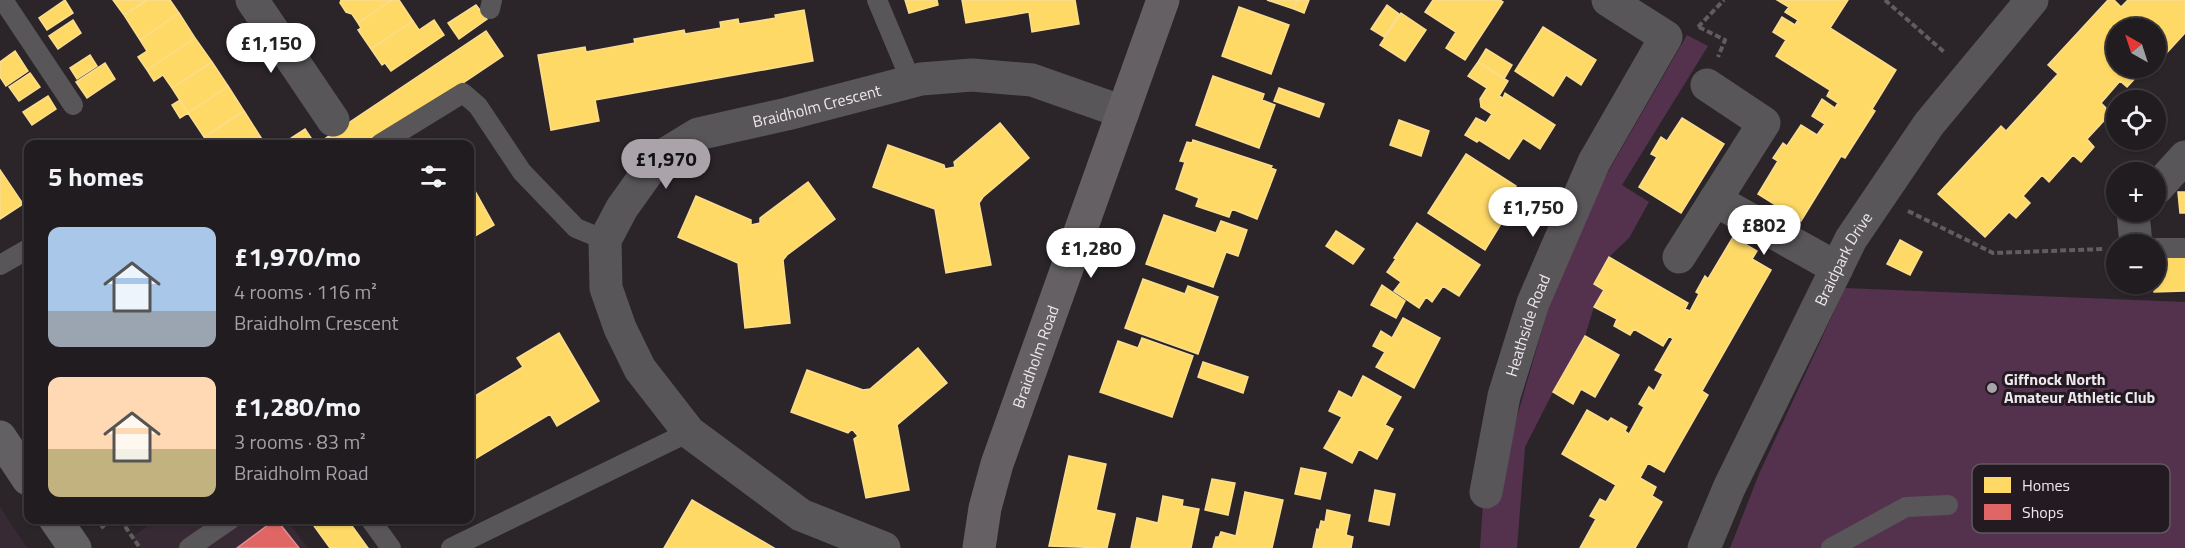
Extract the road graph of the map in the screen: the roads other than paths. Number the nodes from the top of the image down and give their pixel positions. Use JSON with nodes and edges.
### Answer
{"nodes":[{"id":1,"x":3,"y":0,"type":"edge"},
{"id":2,"x":252,"y":0,"type":"edge"},
{"id":3,"x":877,"y":0,"type":"edge"},
{"id":4,"x":1163,"y":0,"type":"edge"},
{"id":5,"x":1608,"y":0,"type":"edge"},
{"id":6,"x":2032,"y":0,"type":"edge"},
{"id":7,"x":911,"y":81,"type":"junction"},
{"id":8,"x":1707,"y":85,"type":"dead end"},
{"id":9,"x":73,"y":105,"type":"dead end"},
{"id":10,"x":1124,"y":112,"type":"junction"},
{"id":11,"x":333,"y":120,"type":"dead end"},
{"id":12,"x":387,"y":140,"type":"edge"},
{"id":13,"x":2185,"y":157,"type":"edge"},
{"id":14,"x":2166,"y":178,"type":"edge"},
{"id":15,"x":1715,"y":200,"type":"junction"},
{"id":16,"x":605,"y":240,"type":"junction"},
{"id":17,"x":2166,"y":248,"type":"edge"},
{"id":18,"x":2185,"y":248,"type":"edge"},
{"id":19,"x":24,"y":251,"type":"edge"},
{"id":20,"x":1679,"y":257,"type":"dead end"},
{"id":21,"x":0,"y":265,"type":"edge"},
{"id":22,"x":1837,"y":268,"type":"junction"},
{"id":23,"x":689,"y":432,"type":"junction"},
{"id":24,"x":0,"y":437,"type":"edge"},
{"id":25,"x":24,"y":473,"type":"edge"},
{"id":26,"x":1486,"y":492,"type":"dead end"},
{"id":27,"x":1948,"y":505,"type":"dead end"},
{"id":28,"x":58,"y":524,"type":"edge"},
{"id":29,"x":224,"y":524,"type":"edge"},
{"id":30,"x":374,"y":524,"type":"edge"},
{"id":31,"x":1851,"y":543,"type":"edge"},
{"id":32,"x":75,"y":548,"type":"edge"},
{"id":33,"x":189,"y":548,"type":"edge"},
{"id":34,"x":391,"y":548,"type":"edge"},
{"id":35,"x":451,"y":548,"type":"edge"},
{"id":36,"x":884,"y":548,"type":"edge"},
{"id":37,"x":979,"y":548,"type":"edge"},
{"id":38,"x":1704,"y":548,"type":"edge"},
{"id":39,"x":1832,"y":548,"type":"edge"}],
"edges":[{"from":1,"to":9,"type":"lane"},
{"from":2,"to":11,"type":"street"},
{"from":3,"to":7,"type":"lane"},
{"from":4,"to":10,"type":"street","name":"Braidholm Road"},
{"from":5,"to":26,"type":"street","name":"Heathside Road"},
{"from":6,"to":22,"type":"street","name":"Braidpark Drive"},
{"from":7,"to":10,"type":"street","name":"Braidholm Crescent"},
{"from":7,"to":16,"type":"street","name":"Braidholm Crescent"},
{"from":8,"to":15,"type":"street"},
{"from":10,"to":37,"type":"street","name":"Braidholm Road"},
{"from":12,"to":16,"type":"lane"},
{"from":13,"to":14,"type":"street"},
{"from":15,"to":20,"type":"street"},
{"from":15,"to":22,"type":"street"},
{"from":16,"to":23,"type":"street","name":"Braidholm Crescent"},
{"from":17,"to":18,"type":"lane"},
{"from":19,"to":21,"type":"lane"},
{"from":22,"to":38,"type":"street","name":"Braidpark Drive"},
{"from":23,"to":35,"type":"lane"},
{"from":23,"to":36,"type":"street","name":"Braidholm Crescent"},
{"from":24,"to":25,"type":"main road"},
{"from":27,"to":31,"type":"lane"},
{"from":28,"to":32,"type":"main road"},
{"from":29,"to":33,"type":"lane"},
{"from":30,"to":34,"type":"lane"},
{"from":31,"to":39,"type":"lane"}]}
